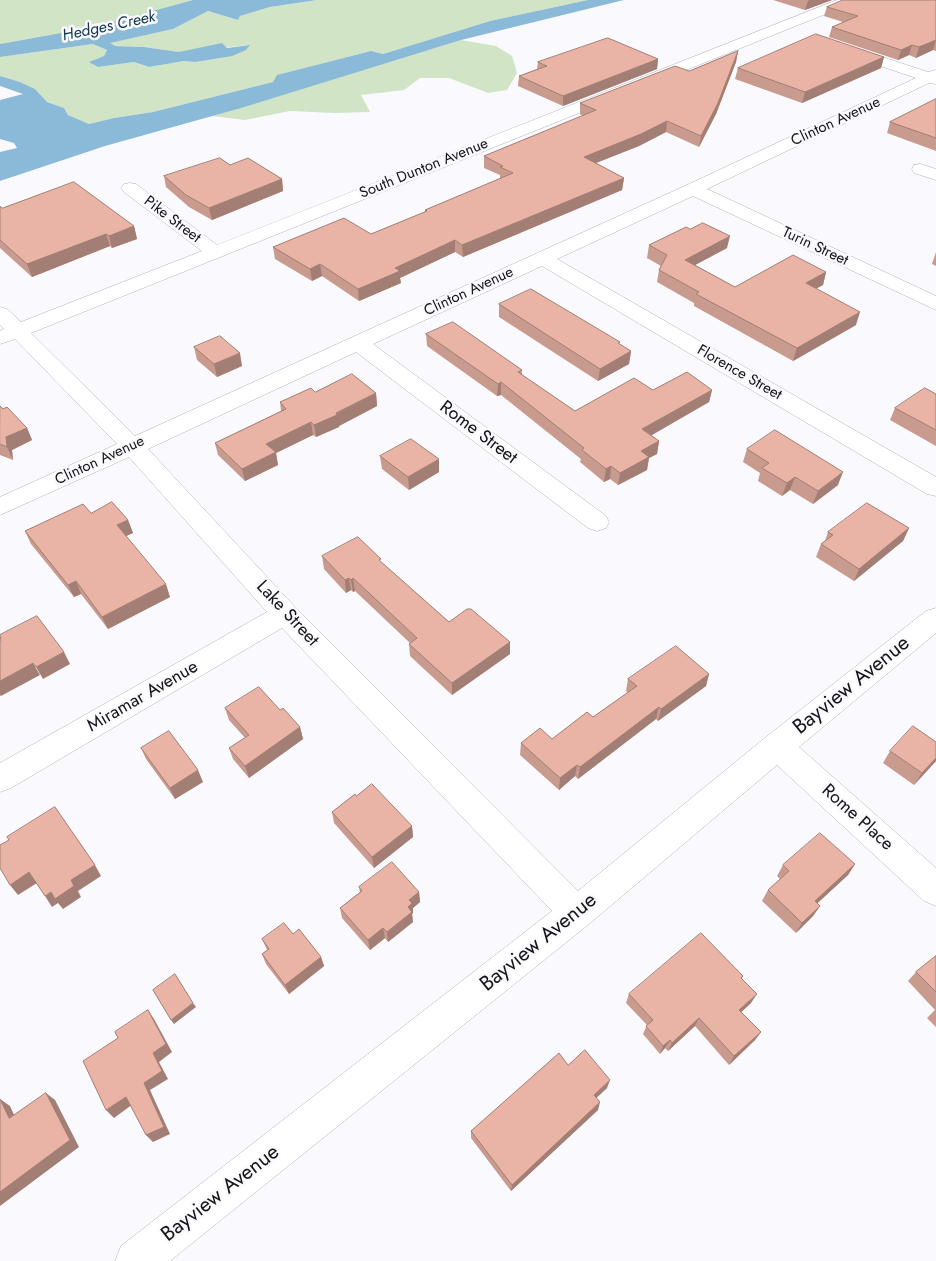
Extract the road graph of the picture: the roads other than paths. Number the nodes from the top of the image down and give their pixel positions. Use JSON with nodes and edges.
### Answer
{"nodes":[{"id":1,"x":848,"y":0,"type":"edge"},
{"id":2,"x":780,"y":27,"type":"junction"},
{"id":3,"x":799,"y":34,"type":"dead end"},
{"id":4,"x":836,"y":46,"type":"edge"},
{"id":5,"x":934,"y":77,"type":"edge"},
{"id":6,"x":920,"y":168,"type":"dead end"},
{"id":7,"x":936,"y":175,"type":"edge"},
{"id":8,"x":130,"y":188,"type":"dead end"},
{"id":9,"x":693,"y":190,"type":"junction"},
{"id":10,"x":215,"y":252,"type":"junction"},
{"id":11,"x":542,"y":258,"type":"junction"},
{"id":12,"x":936,"y":304,"type":"edge"},
{"id":13,"x":6,"y":327,"type":"edge"},
{"id":14,"x":359,"y":344,"type":"junction"},
{"id":15,"x":132,"y":446,"type":"junction"},
{"id":16,"x":936,"y":488,"type":"edge"},
{"id":17,"x":0,"y":507,"type":"edge"},
{"id":18,"x":597,"y":522,"type":"dead end"},
{"id":19,"x":285,"y":614,"type":"junction"},
{"id":20,"x":936,"y":618,"type":"edge"},
{"id":21,"x":777,"y":746,"type":"junction"},
{"id":22,"x":0,"y":780,"type":"edge"},
{"id":23,"x":936,"y":890,"type":"edge"},
{"id":24,"x":577,"y":913,"type":"junction"},
{"id":25,"x":136,"y":1261,"type":"edge"}],
"edges":[{"from":1,"to":2,"type":"street","name":"South Dunton Avenue"},
{"from":2,"to":3,"type":"street"},
{"from":2,"to":10,"type":"street","name":"South Dunton Avenue"},
{"from":4,"to":5,"type":"street"},
{"from":5,"to":9,"type":"street","name":"Clinton Avenue"},
{"from":6,"to":7,"type":"street"},
{"from":8,"to":10,"type":"street","name":"Pike Street"},
{"from":9,"to":11,"type":"street","name":"Clinton Avenue"},
{"from":9,"to":12,"type":"street","name":"Turin Street"},
{"from":10,"to":13,"type":"street","name":"South Dunton Avenue"},
{"from":11,"to":14,"type":"street","name":"Clinton Avenue"},
{"from":11,"to":16,"type":"street","name":"Florence Street"},
{"from":13,"to":15,"type":"street","name":"Lake Street"},
{"from":14,"to":15,"type":"street","name":"Clinton Avenue"},
{"from":14,"to":18,"type":"street","name":"Rome Street"},
{"from":15,"to":17,"type":"street","name":"Clinton Avenue"},
{"from":15,"to":19,"type":"street","name":"Lake Street"},
{"from":19,"to":22,"type":"street","name":"Miramar Avenue"},
{"from":19,"to":24,"type":"street","name":"Lake Street"},
{"from":20,"to":21,"type":"street","name":"Bayview Avenue"},
{"from":21,"to":23,"type":"street","name":"Rome Place"},
{"from":21,"to":24,"type":"street","name":"Bayview Avenue"},
{"from":24,"to":25,"type":"street","name":"Bayview Avenue"}]}
